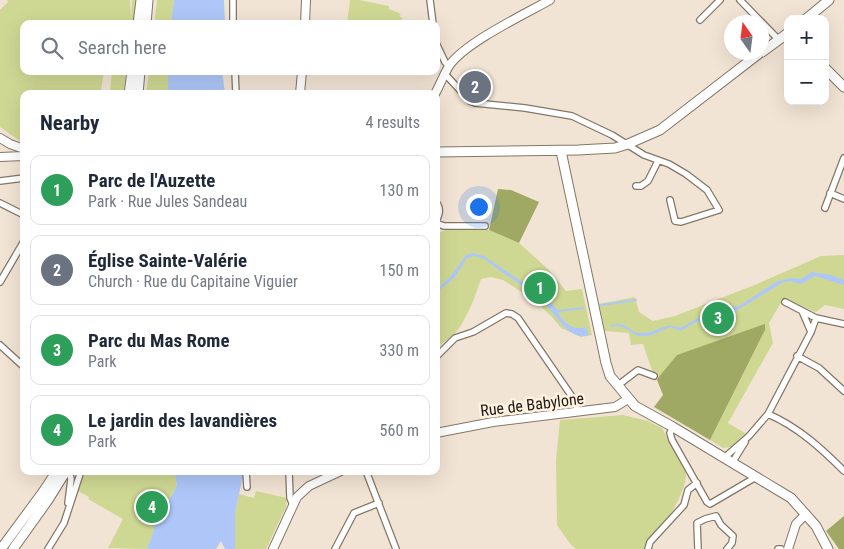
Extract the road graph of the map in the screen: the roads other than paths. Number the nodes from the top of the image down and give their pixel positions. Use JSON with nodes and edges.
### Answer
{"nodes":[{"id":1,"x":141,"y":0,"type":"edge"},
{"id":2,"x":148,"y":0,"type":"edge"},
{"id":3,"x":233,"y":0,"type":"edge"},
{"id":4,"x":306,"y":0,"type":"edge"},
{"id":5,"x":430,"y":0,"type":"edge"},
{"id":6,"x":550,"y":0,"type":"edge"},
{"id":7,"x":720,"y":0,"type":"edge"},
{"id":8,"x":740,"y":0,"type":"edge"},
{"id":9,"x":829,"y":0,"type":"edge"},
{"id":10,"x":811,"y":15,"type":"edge"},
{"id":11,"x":138,"y":20,"type":"edge"},
{"id":12,"x":146,"y":20,"type":"edge"},
{"id":13,"x":234,"y":20,"type":"edge"},
{"id":14,"x":304,"y":20,"type":"edge"},
{"id":15,"x":432,"y":20,"type":"edge"},
{"id":16,"x":700,"y":20,"type":"dead end"},
{"id":17,"x":784,"y":35,"type":"edge"},
{"id":18,"x":778,"y":39,"type":"junction"},
{"id":19,"x":769,"y":46,"type":"edge"},
{"id":20,"x":440,"y":51,"type":"edge"},
{"id":21,"x":751,"y":60,"type":"edge"},
{"id":22,"x":449,"y":66,"type":"junction"},
{"id":23,"x":829,"y":72,"type":"edge"},
{"id":24,"x":445,"y":74,"type":"junction"},
{"id":25,"x":131,"y":75,"type":"edge"},
{"id":26,"x":140,"y":75,"type":"edge"},
{"id":27,"x":235,"y":75,"type":"edge"},
{"id":28,"x":302,"y":75,"type":"edge"},
{"id":29,"x":844,"y":87,"type":"edge"},
{"id":30,"x":130,"y":90,"type":"edge"},
{"id":31,"x":138,"y":90,"type":"edge"},
{"id":32,"x":236,"y":90,"type":"edge"},
{"id":33,"x":300,"y":90,"type":"edge"},
{"id":34,"x":437,"y":90,"type":"edge"},
{"id":35,"x":0,"y":138,"type":"edge"},
{"id":36,"x":10,"y":144,"type":"junction"},
{"id":37,"x":628,"y":144,"type":"junction"},
{"id":38,"x":20,"y":148,"type":"edge"},
{"id":39,"x":561,"y":150,"type":"junction"},
{"id":40,"x":440,"y":152,"type":"edge"},
{"id":41,"x":20,"y":154,"type":"edge"},
{"id":42,"x":0,"y":156,"type":"edge"},
{"id":43,"x":20,"y":156,"type":"edge"},
{"id":44,"x":844,"y":158,"type":"edge"},
{"id":45,"x":658,"y":161,"type":"junction"},
{"id":46,"x":20,"y":178,"type":"edge"},
{"id":47,"x":0,"y":181,"type":"edge"},
{"id":48,"x":636,"y":186,"type":"dead end"},
{"id":49,"x":830,"y":193,"type":"junction"},
{"id":50,"x":844,"y":199,"type":"edge"},
{"id":51,"x":670,"y":200,"type":"dead end"},
{"id":52,"x":0,"y":203,"type":"edge"},
{"id":53,"x":825,"y":208,"type":"dead end"},
{"id":54,"x":20,"y":213,"type":"edge"},
{"id":55,"x":440,"y":224,"type":"edge"},
{"id":56,"x":486,"y":226,"type":"dead end"},
{"id":57,"x":20,"y":248,"type":"edge"},
{"id":58,"x":0,"y":282,"type":"edge"},
{"id":59,"x":785,"y":302,"type":"dead end"},
{"id":60,"x":802,"y":311,"type":"junction"},
{"id":61,"x":816,"y":318,"type":"junction"},
{"id":62,"x":844,"y":324,"type":"edge"},
{"id":63,"x":811,"y":332,"type":"junction"},
{"id":64,"x":0,"y":345,"type":"edge"},
{"id":65,"x":440,"y":353,"type":"edge"},
{"id":66,"x":798,"y":356,"type":"junction"},
{"id":67,"x":20,"y":363,"type":"edge"},
{"id":68,"x":654,"y":376,"type":"dead end"},
{"id":69,"x":617,"y":386,"type":"junction"},
{"id":70,"x":844,"y":391,"type":"edge"},
{"id":71,"x":628,"y":399,"type":"junction"},
{"id":72,"x":578,"y":412,"type":"junction"},
{"id":73,"x":768,"y":414,"type":"junction"},
{"id":74,"x":673,"y":427,"type":"junction"},
{"id":75,"x":440,"y":432,"type":"edge"},
{"id":76,"x":749,"y":436,"type":"junction"},
{"id":77,"x":728,"y":460,"type":"junction"},
{"id":78,"x":844,"y":471,"type":"edge"},
{"id":79,"x":54,"y":475,"type":"edge"},
{"id":80,"x":64,"y":475,"type":"edge"},
{"id":81,"x":71,"y":475,"type":"edge"},
{"id":82,"x":80,"y":475,"type":"edge"},
{"id":83,"x":246,"y":475,"type":"edge"},
{"id":84,"x":288,"y":475,"type":"edge"},
{"id":85,"x":332,"y":475,"type":"edge"},
{"id":86,"x":368,"y":475,"type":"edge"},
{"id":87,"x":756,"y":477,"type":"junction"},
{"id":88,"x":696,"y":483,"type":"junction"},
{"id":89,"x":247,"y":487,"type":"dead end"},
{"id":90,"x":290,"y":489,"type":"junction"},
{"id":91,"x":297,"y":497,"type":"junction"},
{"id":92,"x":379,"y":503,"type":"junction"},
{"id":93,"x":710,"y":504,"type":"junction"},
{"id":94,"x":293,"y":505,"type":"junction"},
{"id":95,"x":68,"y":507,"type":"junction"},
{"id":96,"x":806,"y":514,"type":"junction"},
{"id":97,"x":716,"y":516,"type":"junction"},
{"id":98,"x":1,"y":549,"type":"edge"},
{"id":99,"x":12,"y":549,"type":"edge"},
{"id":100,"x":48,"y":549,"type":"edge"},
{"id":101,"x":273,"y":549,"type":"edge"},
{"id":102,"x":335,"y":549,"type":"edge"},
{"id":103,"x":396,"y":549,"type":"edge"},
{"id":104,"x":648,"y":549,"type":"edge"},
{"id":105,"x":698,"y":549,"type":"edge"},
{"id":106,"x":727,"y":549,"type":"edge"},
{"id":107,"x":788,"y":549,"type":"edge"},
{"id":108,"x":828,"y":549,"type":"edge"}],
"edges":[{"from":1,"to":11,"type":"main road"},
{"from":2,"to":12,"type":"main road"},
{"from":3,"to":13,"type":"street"},
{"from":4,"to":14,"type":"street"},
{"from":5,"to":15,"type":"street"},
{"from":6,"to":22,"type":"street"},
{"from":7,"to":16,"type":"street"},
{"from":8,"to":18,"type":"street"},
{"from":9,"to":10,"type":"main road"},
{"from":17,"to":18,"type":"main road"},
{"from":18,"to":19,"type":"main road"},
{"from":20,"to":22,"type":"street"},
{"from":21,"to":37,"type":"main road"},
{"from":22,"to":24,"type":"street"},
{"from":23,"to":29,"type":"main road"},
{"from":24,"to":34,"type":"street"},
{"from":24,"to":37,"type":"street"},
{"from":25,"to":30,"type":"main road"},
{"from":26,"to":31,"type":"main road"},
{"from":27,"to":32,"type":"street"},
{"from":28,"to":33,"type":"street"},
{"from":35,"to":36,"type":"street"},
{"from":36,"to":38,"type":"street"},
{"from":36,"to":41,"type":"street"},
{"from":37,"to":39,"type":"main road"},
{"from":37,"to":45,"type":"street"},
{"from":39,"to":40,"type":"main road"},
{"from":39,"to":69,"type":"main road"},
{"from":42,"to":43,"type":"street"},
{"from":44,"to":49,"type":"street"},
{"from":45,"to":48,"type":"street"},
{"from":45,"to":51,"type":"street"},
{"from":46,"to":47,"type":"street"},
{"from":49,"to":50,"type":"street"},
{"from":49,"to":53,"type":"street"},
{"from":52,"to":54,"type":"street"},
{"from":55,"to":56,"type":"street"},
{"from":57,"to":58,"type":"street"},
{"from":59,"to":60,"type":"street"},
{"from":60,"to":61,"type":"street"},
{"from":60,"to":63,"type":"street"},
{"from":61,"to":62,"type":"street"},
{"from":61,"to":63,"type":"street"},
{"from":63,"to":66,"type":"street"},
{"from":64,"to":67,"type":"street"},
{"from":65,"to":72,"type":"street"},
{"from":66,"to":70,"type":"street"},
{"from":66,"to":73,"type":"street"},
{"from":68,"to":69,"type":"street"},
{"from":69,"to":71,"type":"main road"},
{"from":71,"to":72,"type":"street","name":"Rue de Babylone"},
{"from":71,"to":74,"type":"main road"},
{"from":72,"to":75,"type":"street","name":"Rue de Babylone"},
{"from":73,"to":76,"type":"street"},
{"from":73,"to":78,"type":"street"},
{"from":74,"to":77,"type":"main road"},
{"from":74,"to":88,"type":"street"},
{"from":76,"to":77,"type":"street"},
{"from":76,"to":77,"type":"street"},
{"from":77,"to":87,"type":"main road"},
{"from":79,"to":98,"type":"main road"},
{"from":80,"to":99,"type":"main road"},
{"from":81,"to":95,"type":"street"},
{"from":82,"to":95,"type":"street"},
{"from":83,"to":89,"type":"street"},
{"from":84,"to":90,"type":"street"},
{"from":85,"to":91,"type":"street"},
{"from":86,"to":92,"type":"street"},
{"from":87,"to":93,"type":"street"},
{"from":87,"to":96,"type":"main road"},
{"from":88,"to":93,"type":"street"},
{"from":88,"to":104,"type":"street"},
{"from":90,"to":91,"type":"street"},
{"from":90,"to":94,"type":"street"},
{"from":91,"to":94,"type":"street"},
{"from":92,"to":102,"type":"street"},
{"from":92,"to":103,"type":"street"},
{"from":93,"to":97,"type":"street"},
{"from":94,"to":101,"type":"street"},
{"from":95,"to":100,"type":"street"},
{"from":96,"to":107,"type":"street"},
{"from":96,"to":108,"type":"main road"},
{"from":97,"to":105,"type":"street"},
{"from":97,"to":106,"type":"street"}]}
